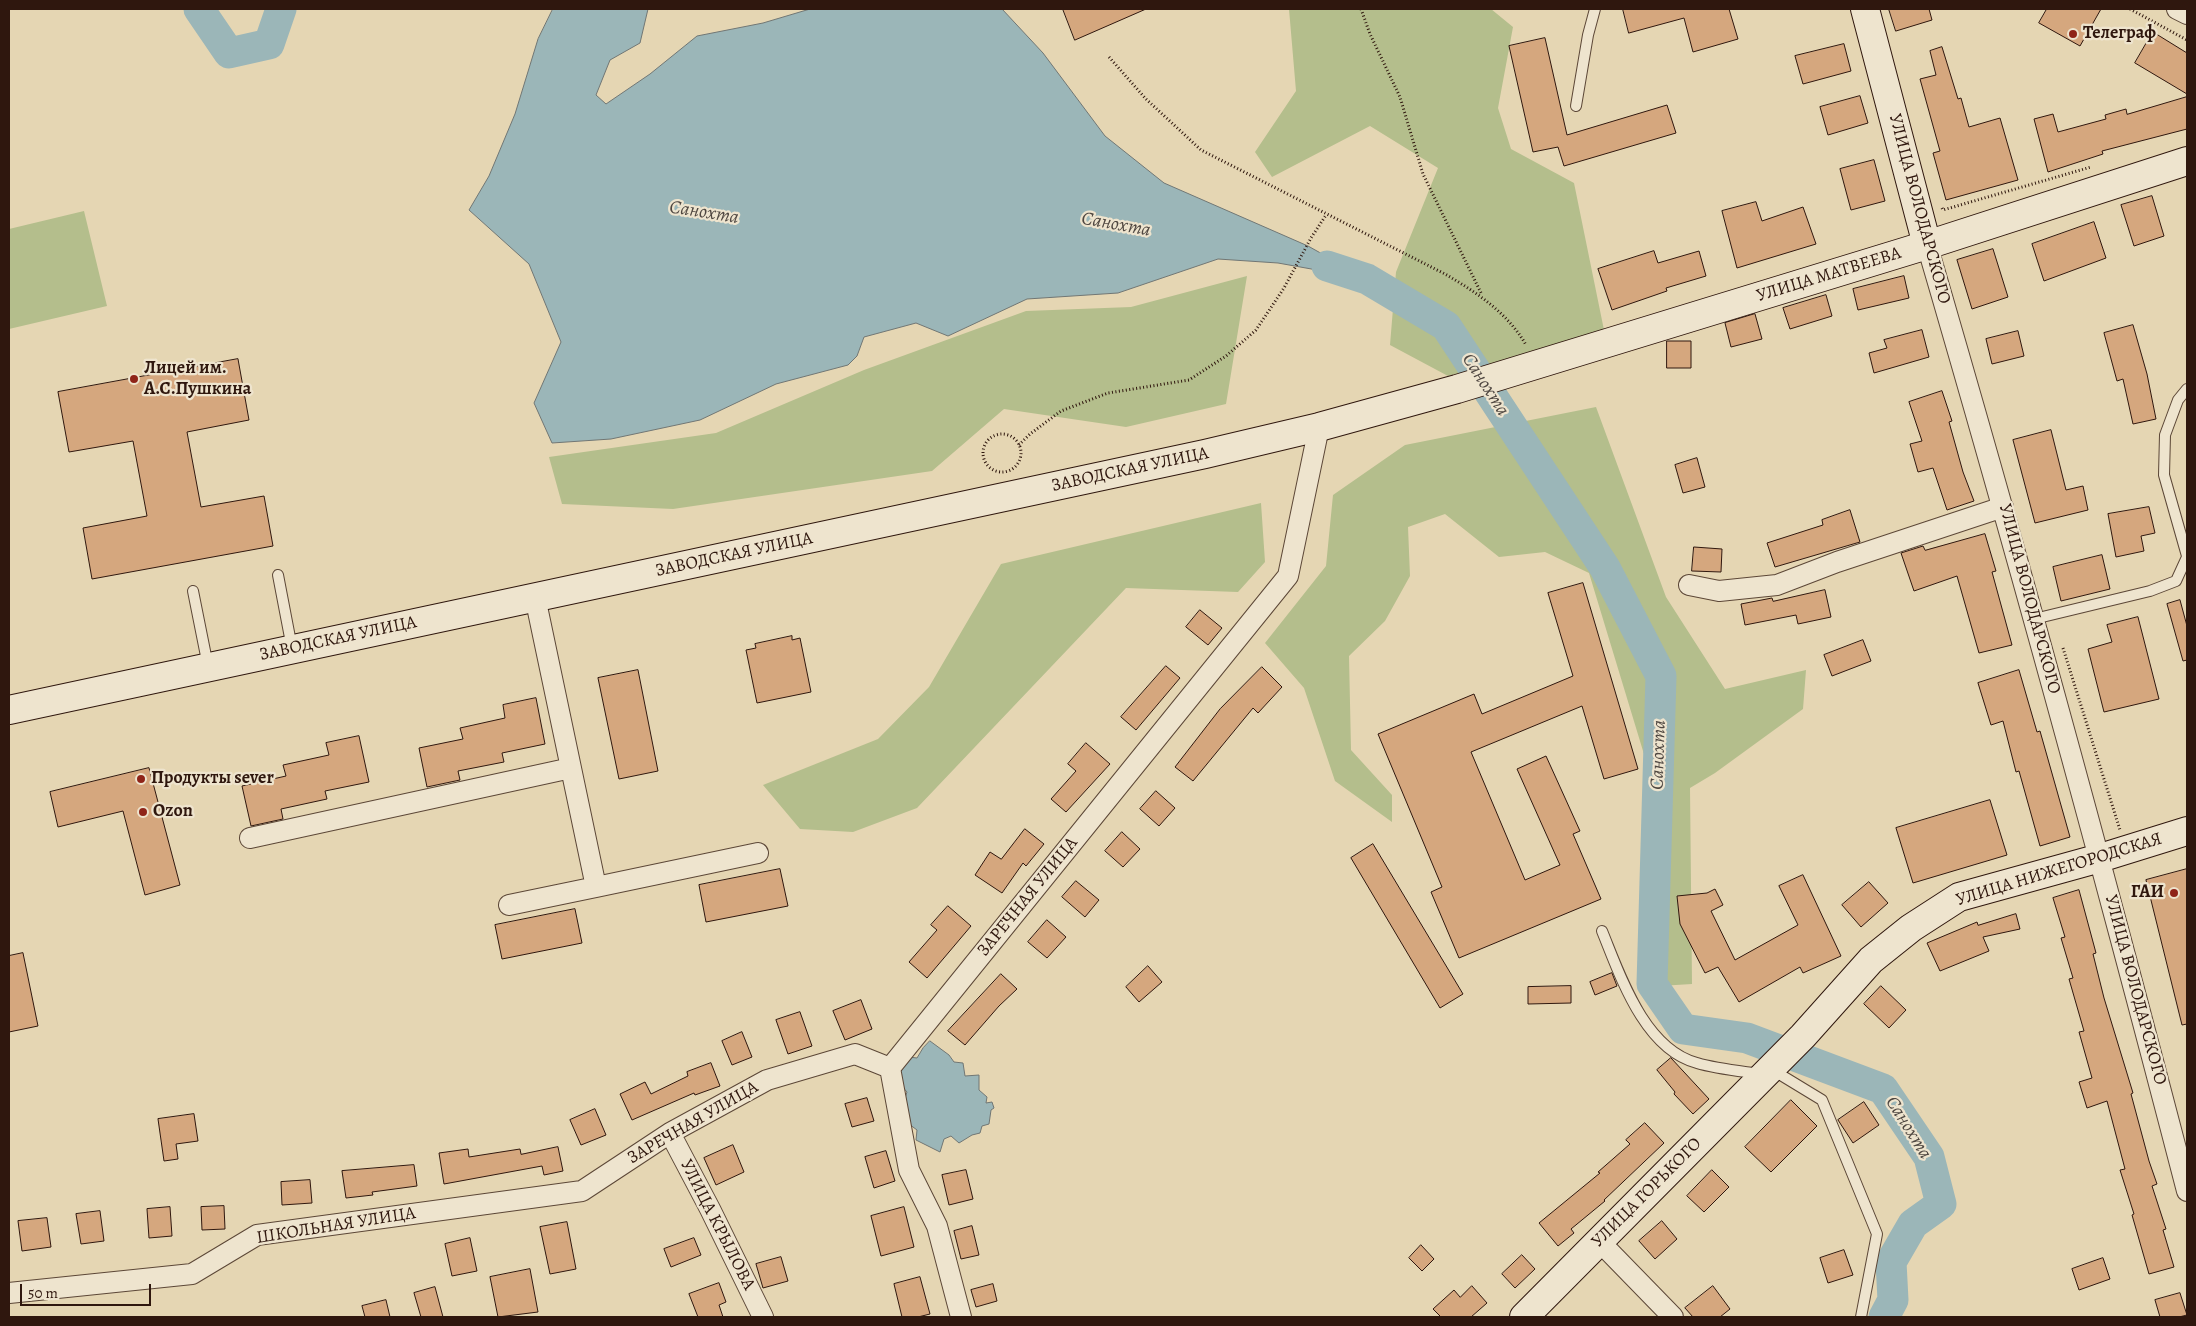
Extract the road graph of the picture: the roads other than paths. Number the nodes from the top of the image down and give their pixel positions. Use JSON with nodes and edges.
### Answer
{"nodes":[{"id":1,"x":1595,"y":9,"type":"edge"},
{"id":2,"x":1865,"y":9,"type":"edge"},
{"id":3,"x":2177,"y":9,"type":"edge"},
{"id":4,"x":2187,"y":14,"type":"edge"},
{"id":5,"x":1576,"y":106,"type":"dead end"},
{"id":6,"x":2187,"y":161,"type":"edge"},
{"id":7,"x":1927,"y":245,"type":"junction"},
{"id":8,"x":2187,"y":389,"type":"edge"},
{"id":9,"x":1457,"y":390,"type":"joint"},
{"id":10,"x":1319,"y":427,"type":"junction"},
{"id":11,"x":2004,"y":507,"type":"junction"},
{"id":12,"x":2187,"y":557,"type":"edge"},
{"id":13,"x":278,"y":575,"type":"dead end"},
{"id":14,"x":1689,"y":585,"type":"dead end"},
{"id":15,"x":193,"y":591,"type":"dead end"},
{"id":16,"x":535,"y":598,"type":"junction"},
{"id":17,"x":2043,"y":616,"type":"junction"},
{"id":18,"x":292,"y":649,"type":"junction"},
{"id":19,"x":208,"y":667,"type":"junction"},
{"id":20,"x":9,"y":710,"type":"edge"},
{"id":21,"x":570,"y":768,"type":"junction"},
{"id":22,"x":2187,"y":831,"type":"edge"},
{"id":23,"x":250,"y":838,"type":"dead end"},
{"id":24,"x":758,"y":853,"type":"dead end"},
{"id":25,"x":2100,"y":858,"type":"junction"},
{"id":26,"x":596,"y":887,"type":"junction"},
{"id":27,"x":509,"y":905,"type":"dead end"},
{"id":28,"x":1602,"y":930,"type":"dead end"},
{"id":29,"x":890,"y":1068,"type":"junction"},
{"id":30,"x":1768,"y":1072,"type":"junction"},
{"id":31,"x":670,"y":1133,"type":"junction"},
{"id":32,"x":582,"y":1191,"type":"joint"},
{"id":33,"x":2187,"y":1191,"type":"edge"},
{"id":34,"x":1599,"y":1241,"type":"junction"},
{"id":35,"x":9,"y":1293,"type":"edge"},
{"id":36,"x":763,"y":1317,"type":"edge"},
{"id":37,"x":961,"y":1317,"type":"edge"},
{"id":38,"x":1524,"y":1317,"type":"edge"},
{"id":39,"x":1673,"y":1317,"type":"edge"},
{"id":40,"x":1862,"y":1317,"type":"edge"}],
"edges":[{"from":1,"to":5,"type":"lane"},
{"from":2,"to":7,"type":"main road","name":"УЛИЦА ВОЛОДАРСКОГО"},
{"from":3,"to":4,"type":"street"},
{"from":6,"to":7,"type":"main road","name":"УЛИЦА МАТВЕЕВА"},
{"from":7,"to":9,"type":"main road","name":"УЛИЦА МАТВЕЕВА"},
{"from":7,"to":11,"type":"street","name":"УЛИЦА ВОЛОДАРСКОГО"},
{"from":8,"to":12,"type":"lane"},
{"from":9,"to":10,"type":"main road","name":"ЗАВОДСКАЯ УЛИЦА"},
{"from":10,"to":16,"type":"main road","name":"ЗАВОДСКАЯ УЛИЦА"},
{"from":10,"to":29,"type":"street","name":"ЗАРЕЧНАЯ УЛИЦА"},
{"from":11,"to":14,"type":"street"},
{"from":11,"to":17,"type":"street","name":"УЛИЦА ВОЛОДАРСКОГО"},
{"from":12,"to":17,"type":"lane"},
{"from":13,"to":18,"type":"lane"},
{"from":15,"to":19,"type":"lane"},
{"from":16,"to":18,"type":"main road","name":"ЗАВОДСКАЯ УЛИЦА"},
{"from":16,"to":21,"type":"street"},
{"from":17,"to":25,"type":"street","name":"УЛИЦА ВОЛОДАРСКОГО"},
{"from":18,"to":19,"type":"main road","name":"ЗАВОДСКАЯ УЛИЦА"},
{"from":19,"to":20,"type":"main road","name":"ЗАВОДСКАЯ УЛИЦА"},
{"from":21,"to":23,"type":"street"},
{"from":21,"to":26,"type":"street"},
{"from":22,"to":25,"type":"main road","name":"УЛИЦА НИЖЕГОРОДСКАЯ"},
{"from":24,"to":26,"type":"street"},
{"from":25,"to":30,"type":"main road","name":"УЛИЦА НИЖЕГОРОДСКАЯ"},
{"from":25,"to":33,"type":"street","name":"УЛИЦА ВОЛОДАРСКОГО"},
{"from":26,"to":27,"type":"street"},
{"from":28,"to":30,"type":"lane"},
{"from":29,"to":31,"type":"street","name":"ЗАРЕЧНАЯ УЛИЦА"},
{"from":29,"to":37,"type":"street"},
{"from":30,"to":34,"type":"main road","name":"УЛИЦА ГОРЬКОГО"},
{"from":30,"to":40,"type":"lane"},
{"from":31,"to":32,"type":"street","name":"ЗАРЕЧНАЯ УЛИЦА"},
{"from":31,"to":36,"type":"street","name":"УЛИЦА КРЫЛОВА"},
{"from":32,"to":35,"type":"street","name":"ШКОЛЬНАЯ УЛИЦА"},
{"from":34,"to":38,"type":"main road","name":"УЛИЦА ГОРЬКОГО"},
{"from":34,"to":39,"type":"street"}]}
